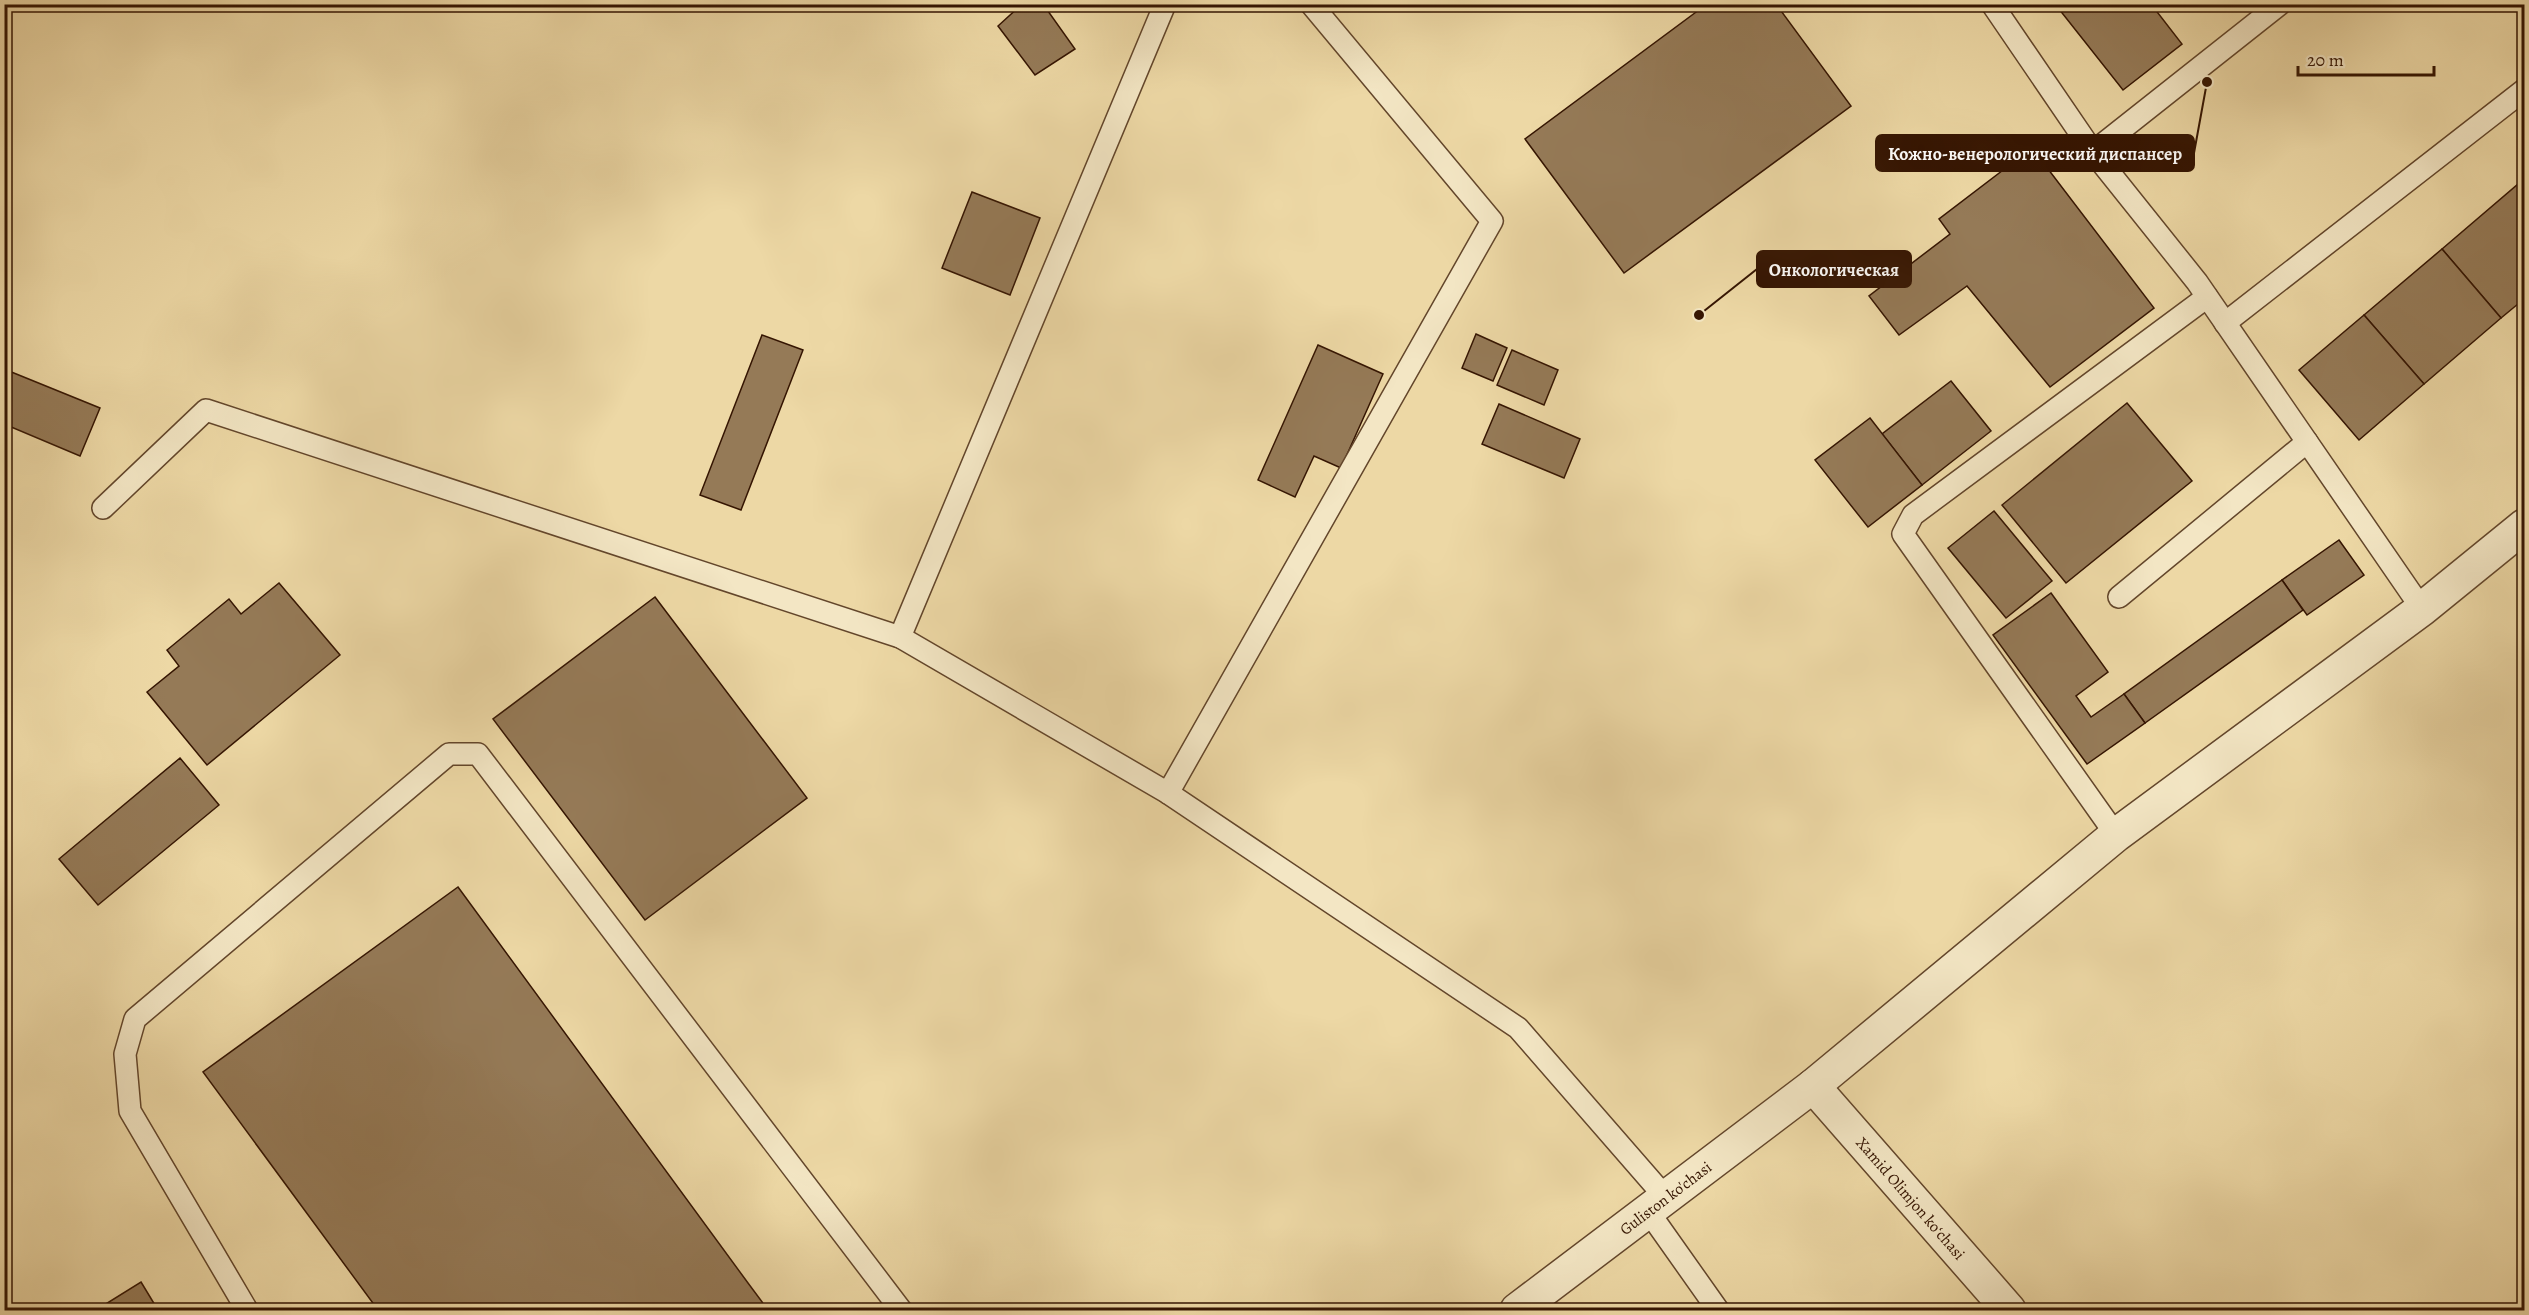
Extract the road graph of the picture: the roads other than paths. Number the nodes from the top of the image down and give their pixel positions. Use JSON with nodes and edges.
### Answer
{"nodes":[{"id":1,"x":1165,"y":4,"type":"edge"},
{"id":2,"x":1311,"y":4,"type":"edge"},
{"id":3,"x":1992,"y":4,"type":"edge"},
{"id":4,"x":2280,"y":4,"type":"edge"},
{"id":5,"x":2524,"y":90,"type":"edge"},
{"id":6,"x":2092,"y":152,"type":"junction"},
{"id":7,"x":2207,"y":297,"type":"junction"},
{"id":8,"x":2225,"y":323,"type":"junction"},
{"id":9,"x":2307,"y":442,"type":"junction"},
{"id":10,"x":103,"y":508,"type":"dead end"},
{"id":11,"x":2524,"y":526,"type":"edge"},
{"id":12,"x":2119,"y":597,"type":"dead end"},
{"id":13,"x":2422,"y":609,"type":"junction"},
{"id":14,"x":900,"y":637,"type":"junction"},
{"id":15,"x":1168,"y":793,"type":"junction"},
{"id":16,"x":2116,"y":835,"type":"junction"},
{"id":17,"x":1813,"y":1086,"type":"junction"},
{"id":18,"x":1657,"y":1204,"type":"junction"},
{"id":19,"x":247,"y":1311,"type":"edge"},
{"id":20,"x":902,"y":1311,"type":"edge"},
{"id":21,"x":1517,"y":1311,"type":"edge"},
{"id":22,"x":1718,"y":1311,"type":"edge"},
{"id":23,"x":2009,"y":1311,"type":"edge"}],
"edges":[{"from":1,"to":14,"type":"lane"},
{"from":2,"to":15,"type":"lane"},
{"from":3,"to":6,"type":"lane"},
{"from":4,"to":6,"type":"lane"},
{"from":5,"to":8,"type":"lane"},
{"from":6,"to":7,"type":"lane"},
{"from":7,"to":8,"type":"lane"},
{"from":7,"to":16,"type":"lane"},
{"from":8,"to":9,"type":"lane"},
{"from":9,"to":12,"type":"lane"},
{"from":9,"to":13,"type":"lane"},
{"from":10,"to":14,"type":"lane"},
{"from":11,"to":13,"type":"street","name":"Guliston ko'chasi"},
{"from":13,"to":16,"type":"street","name":"Guliston ko'chasi"},
{"from":14,"to":15,"type":"lane"},
{"from":15,"to":18,"type":"lane"},
{"from":16,"to":17,"type":"street","name":"Guliston ko'chasi"},
{"from":17,"to":18,"type":"street","name":"Guliston ko'chasi"},
{"from":17,"to":23,"type":"street","name":"Xamid Olimjon koʻchasi"},
{"from":18,"to":21,"type":"street","name":"Guliston ko'chasi"},
{"from":18,"to":22,"type":"lane"},
{"from":19,"to":20,"type":"lane"}]}
